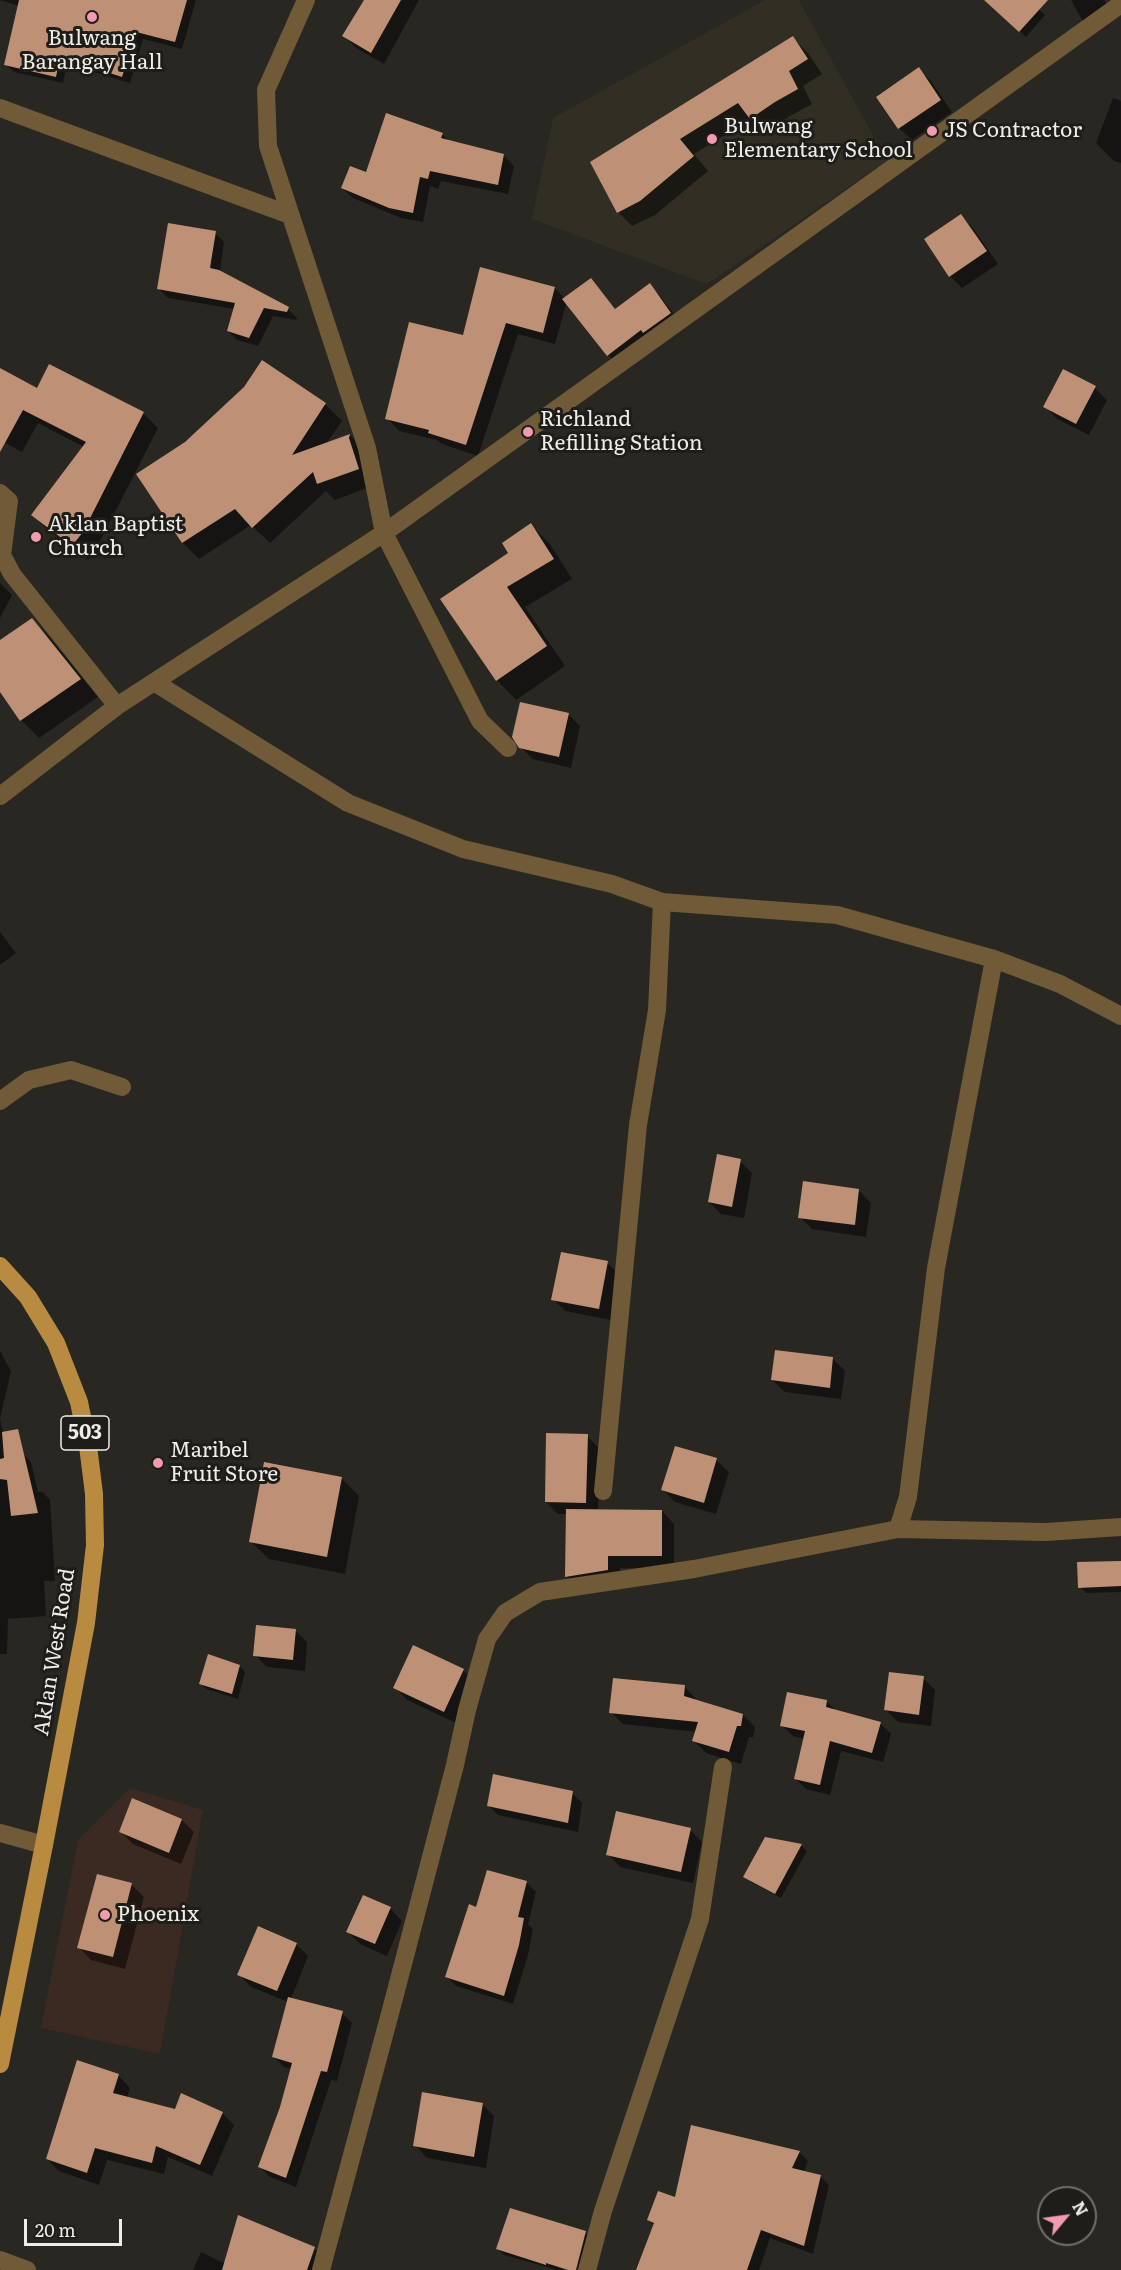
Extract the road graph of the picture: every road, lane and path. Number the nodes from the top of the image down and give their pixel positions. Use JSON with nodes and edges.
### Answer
{"nodes":[{"id":1,"x":306,"y":0,"type":"edge"},
{"id":2,"x":1121,"y":4,"type":"edge"},
{"id":3,"x":0,"y":108,"type":"edge"},
{"id":4,"x":290,"y":215,"type":"junction"},
{"id":5,"x":0,"y":493,"type":"edge"},
{"id":6,"x":384,"y":532,"type":"junction"},
{"id":7,"x":154,"y":682,"type":"junction"},
{"id":8,"x":117,"y":706,"type":"junction"},
{"id":9,"x":508,"y":748,"type":"dead end"},
{"id":10,"x":0,"y":796,"type":"edge"},
{"id":11,"x":662,"y":902,"type":"junction"},
{"id":12,"x":994,"y":959,"type":"junction"},
{"id":13,"x":1121,"y":1016,"type":"edge"},
{"id":14,"x":122,"y":1087,"type":"dead end"},
{"id":15,"x":0,"y":1101,"type":"edge"},
{"id":16,"x":0,"y":1266,"type":"edge"},
{"id":17,"x":603,"y":1491,"type":"dead end"},
{"id":18,"x":1121,"y":1527,"type":"edge"},
{"id":19,"x":898,"y":1529,"type":"junction"},
{"id":20,"x":723,"y":1767,"type":"dead end"},
{"id":21,"x":0,"y":1833,"type":"edge"},
{"id":22,"x":44,"y":1845,"type":"junction"},
{"id":23,"x":0,"y":2064,"type":"edge"},
{"id":24,"x":0,"y":2260,"type":"edge"},
{"id":25,"x":27,"y":2270,"type":"edge"},
{"id":26,"x":321,"y":2270,"type":"edge"},
{"id":27,"x":587,"y":2270,"type":"edge"}],
"edges":[{"from":1,"to":4,"type":"street"},
{"from":2,"to":6,"type":"street"},
{"from":3,"to":4,"type":"street"},
{"from":4,"to":6,"type":"street"},
{"from":5,"to":8,"type":"street"},
{"from":6,"to":7,"type":"street"},
{"from":6,"to":9,"type":"street"},
{"from":7,"to":8,"type":"street"},
{"from":7,"to":11,"type":"street"},
{"from":8,"to":10,"type":"street"},
{"from":11,"to":12,"type":"street"},
{"from":11,"to":17,"type":"street"},
{"from":12,"to":13,"type":"street"},
{"from":12,"to":19,"type":"street"},
{"from":14,"to":15,"type":"street"},
{"from":16,"to":22,"type":"main road","name":"Aklan West Road","number":"503"},
{"from":18,"to":19,"type":"street"},
{"from":19,"to":26,"type":"street"},
{"from":20,"to":27,"type":"street"},
{"from":21,"to":22,"type":"street"},
{"from":22,"to":23,"type":"main road","name":"Aklan West Road","number":"503"},
{"from":24,"to":25,"type":"street"}]}
